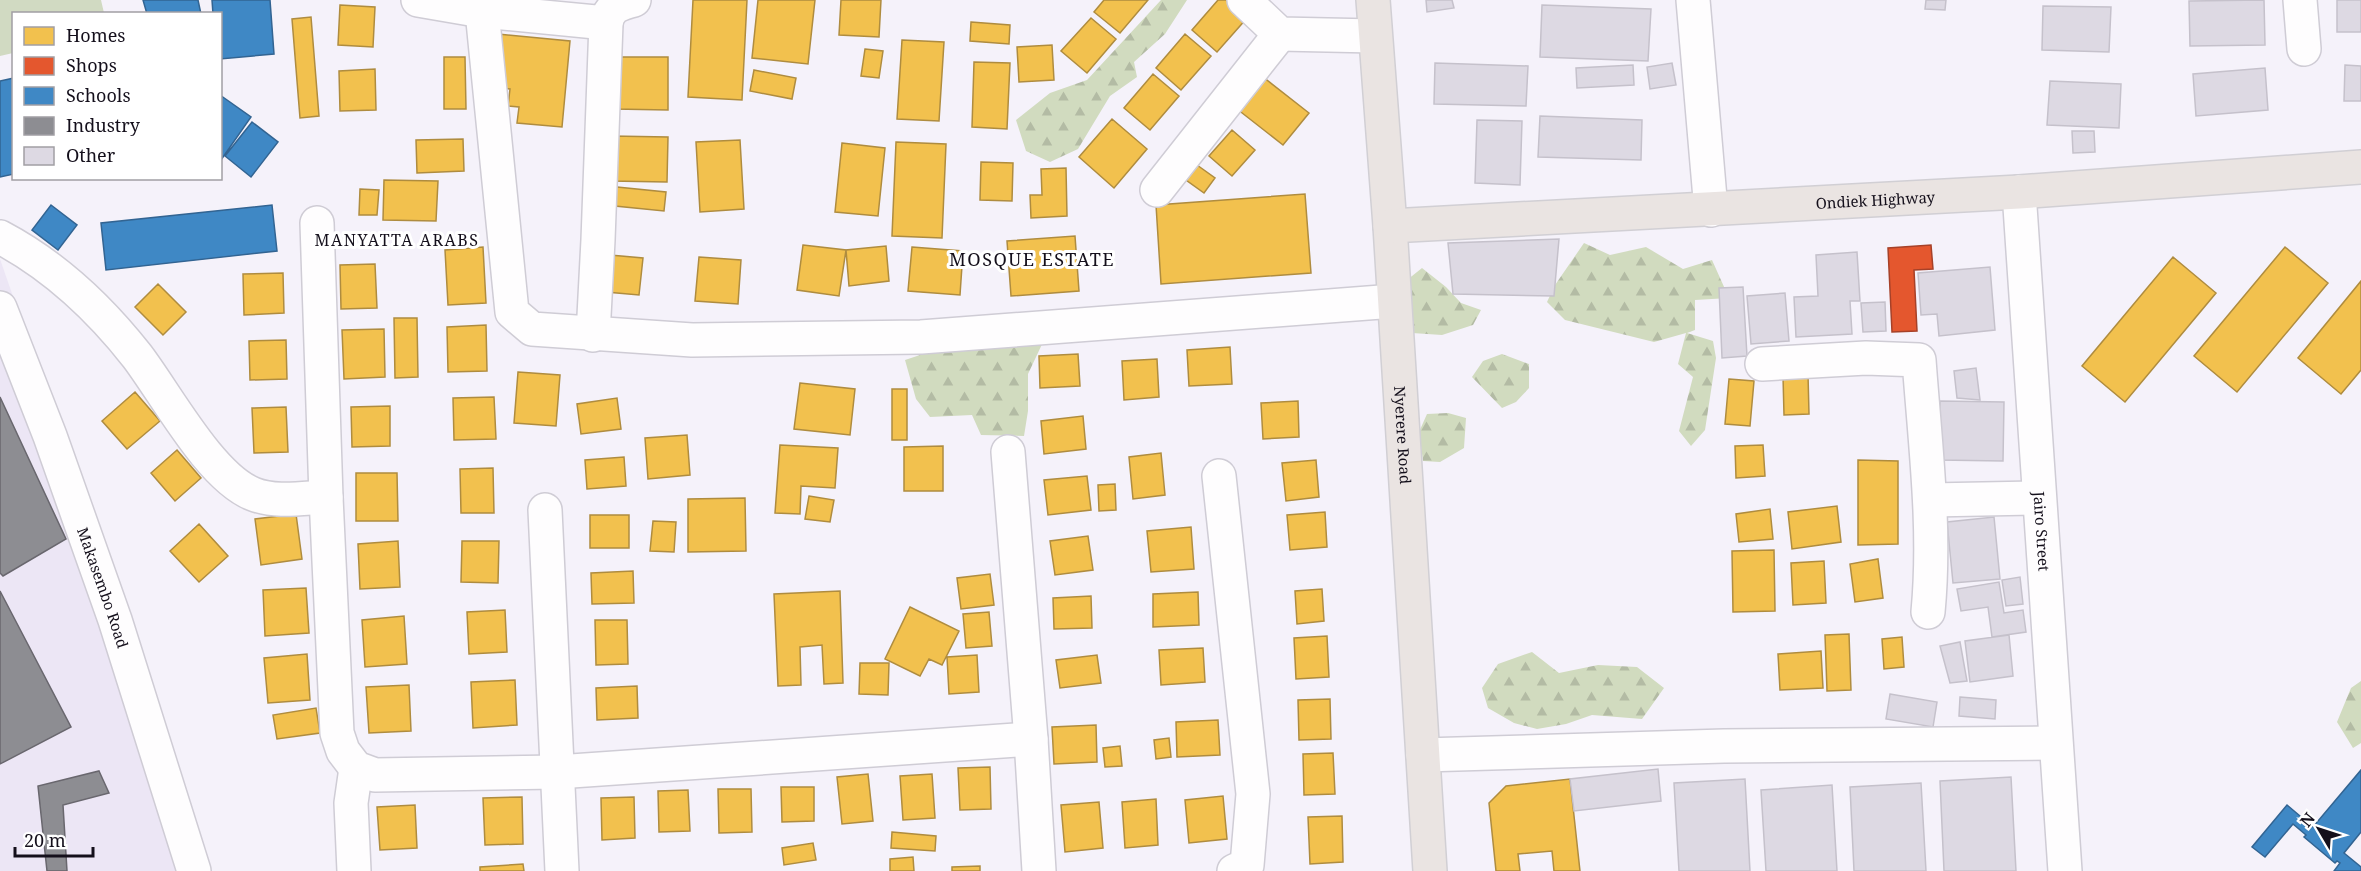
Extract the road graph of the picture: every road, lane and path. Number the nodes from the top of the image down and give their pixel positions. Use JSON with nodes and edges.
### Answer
{"nodes":[{"id":1,"x":418,"y":0,"type":"edge"},
{"id":2,"x":634,"y":0,"type":"edge"},
{"id":3,"x":1244,"y":0,"type":"edge"},
{"id":4,"x":1373,"y":0,"type":"edge"},
{"id":5,"x":1694,"y":0,"type":"edge"},
{"id":6,"x":2300,"y":0,"type":"edge"},
{"id":7,"x":482,"y":11,"type":"junction"},
{"id":8,"x":606,"y":23,"type":"junction"},
{"id":9,"x":1280,"y":33,"type":"junction"},
{"id":10,"x":1375,"y":36,"type":"junction"},
{"id":11,"x":2304,"y":49,"type":"dead end"},
{"id":12,"x":2361,"y":167,"type":"edge"},
{"id":13,"x":1157,"y":190,"type":"dead end"},
{"id":14,"x":2019,"y":192,"type":"junction"},
{"id":15,"x":1710,"y":210,"type":"junction"},
{"id":16,"x":317,"y":223,"type":"dead end"},
{"id":17,"x":1390,"y":226,"type":"junction"},
{"id":18,"x":0,"y":237,"type":"edge"},
{"id":19,"x":1394,"y":301,"type":"junction"},
{"id":20,"x":0,"y":308,"type":"edge"},
{"id":21,"x":592,"y":335,"type":"junction"},
{"id":22,"x":1762,"y":364,"type":"dead end"},
{"id":23,"x":1008,"y":452,"type":"dead end"},
{"id":24,"x":1219,"y":476,"type":"dead end"},
{"id":25,"x":326,"y":497,"type":"junction"},
{"id":26,"x":2039,"y":498,"type":"junction"},
{"id":27,"x":1930,"y":500,"type":"junction"},
{"id":28,"x":545,"y":510,"type":"dead end"},
{"id":29,"x":1928,"y":612,"type":"dead end"},
{"id":30,"x":1031,"y":739,"type":"junction"},
{"id":31,"x":2055,"y":743,"type":"junction"},
{"id":32,"x":1423,"y":755,"type":"junction"},
{"id":33,"x":356,"y":768,"type":"junction"},
{"id":34,"x":557,"y":772,"type":"junction"},
{"id":35,"x":194,"y":871,"type":"edge"},
{"id":36,"x":354,"y":871,"type":"edge"},
{"id":37,"x":562,"y":871,"type":"edge"},
{"id":38,"x":1039,"y":871,"type":"edge"},
{"id":39,"x":1234,"y":871,"type":"edge"},
{"id":40,"x":1430,"y":871,"type":"edge"},
{"id":41,"x":2065,"y":871,"type":"edge"}],
"edges":[{"from":1,"to":7,"type":"street"},
{"from":2,"to":8,"type":"street"},
{"from":3,"to":9,"type":"street"},
{"from":4,"to":10,"type":"main road","name":"Nyerere Road"},
{"from":5,"to":15,"type":"street"},
{"from":6,"to":11,"type":"street"},
{"from":7,"to":8,"type":"street"},
{"from":7,"to":21,"type":"street"},
{"from":8,"to":21,"type":"street"},
{"from":9,"to":10,"type":"street"},
{"from":9,"to":13,"type":"street"},
{"from":10,"to":17,"type":"main road","name":"Nyerere Road"},
{"from":12,"to":14,"type":"main road","name":"Ondiek Highway"},
{"from":14,"to":15,"type":"main road","name":"Ondiek Highway"},
{"from":14,"to":26,"type":"street","name":"Jairo Street"},
{"from":15,"to":17,"type":"main road","name":"Ondiek Highway"},
{"from":16,"to":25,"type":"street"},
{"from":17,"to":19,"type":"main road","name":"Nyerere Road"},
{"from":18,"to":25,"type":"street"},
{"from":19,"to":21,"type":"street"},
{"from":19,"to":32,"type":"main road","name":"Nyerere Road"},
{"from":20,"to":35,"type":"street","name":"Makasembo Road"},
{"from":22,"to":27,"type":"street"},
{"from":23,"to":30,"type":"street"},
{"from":24,"to":39,"type":"street"},
{"from":25,"to":33,"type":"street"},
{"from":26,"to":27,"type":"street"},
{"from":26,"to":31,"type":"street","name":"Jairo Street"},
{"from":27,"to":29,"type":"street"},
{"from":28,"to":34,"type":"street"},
{"from":30,"to":34,"type":"street"},
{"from":30,"to":38,"type":"street"},
{"from":31,"to":32,"type":"street"},
{"from":31,"to":41,"type":"street","name":"Jairo Street"},
{"from":32,"to":40,"type":"main road","name":"Nyerere Road"},
{"from":33,"to":34,"type":"street"},
{"from":33,"to":36,"type":"street"},
{"from":34,"to":37,"type":"street"}]}
